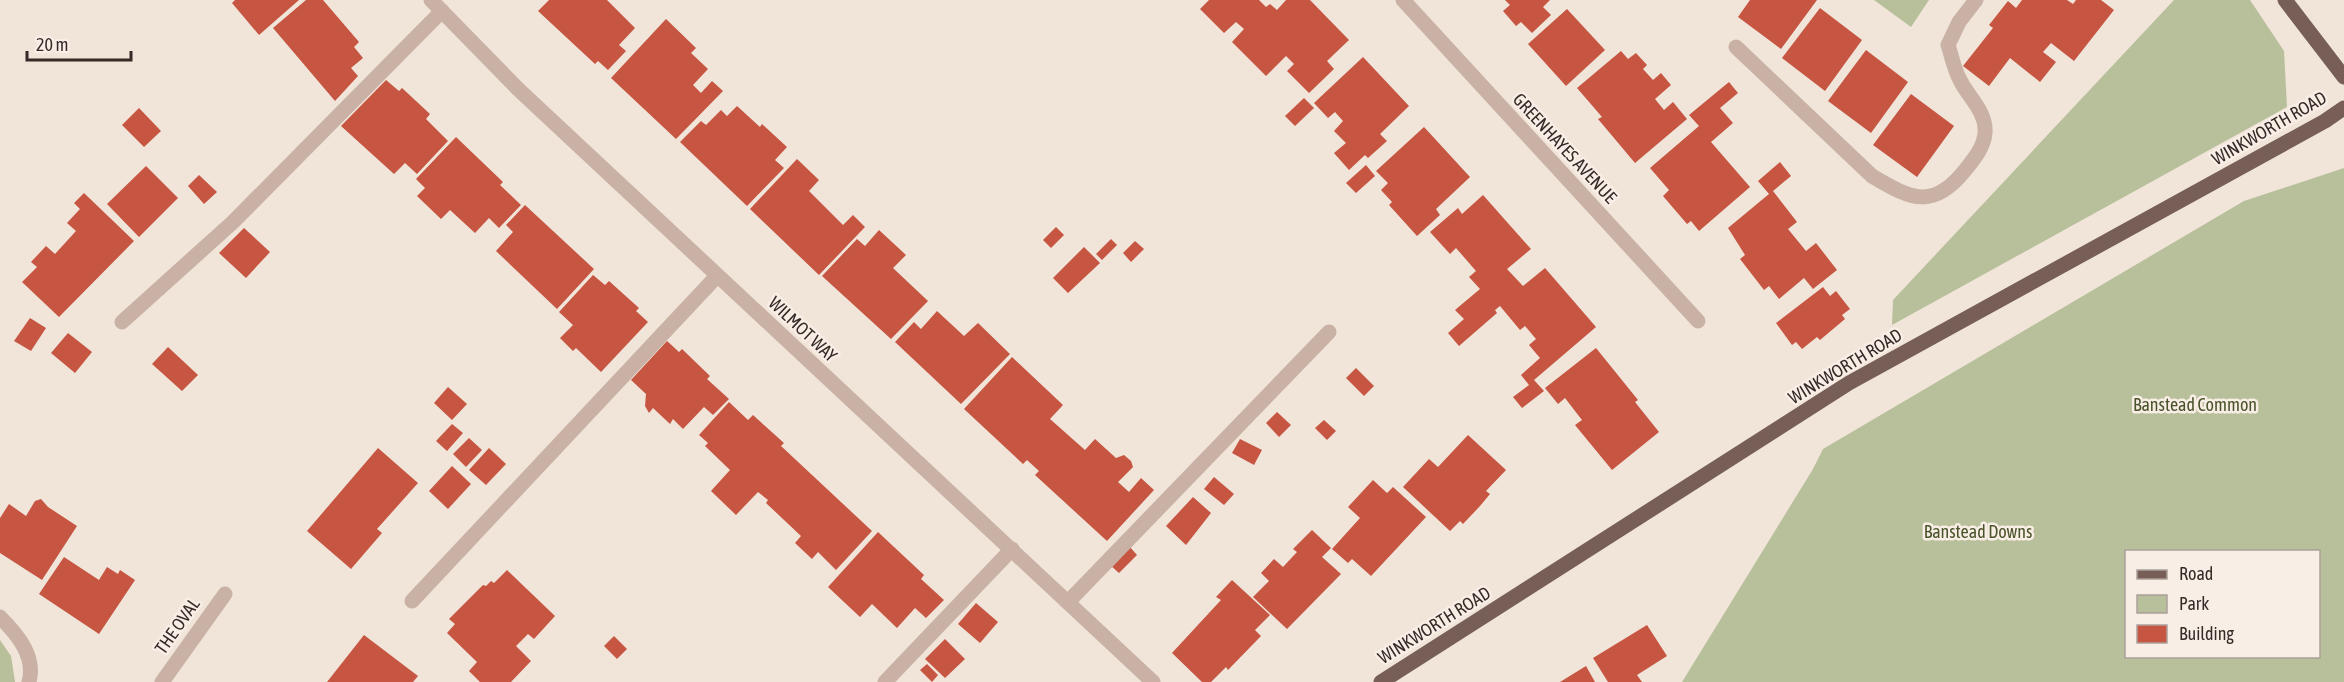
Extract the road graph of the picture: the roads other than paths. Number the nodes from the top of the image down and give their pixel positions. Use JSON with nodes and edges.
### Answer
{"nodes":[{"id":1,"x":1403,"y":0,"type":"edge"},
{"id":2,"x":1976,"y":0,"type":"edge"},
{"id":3,"x":2285,"y":0,"type":"edge"},
{"id":4,"x":436,"y":5,"type":"edge"},
{"id":5,"x":1736,"y":47,"type":"dead end"},
{"id":6,"x":2344,"y":77,"type":"edge"},
{"id":7,"x":2344,"y":108,"type":"edge"},
{"id":8,"x":717,"y":276,"type":"junction"},
{"id":9,"x":1698,"y":321,"type":"dead end"},
{"id":10,"x":122,"y":322,"type":"dead end"},
{"id":11,"x":1329,"y":332,"type":"dead end"},
{"id":12,"x":1012,"y":549,"type":"junction"},
{"id":13,"x":225,"y":594,"type":"dead end"},
{"id":14,"x":412,"y":601,"type":"dead end"},
{"id":15,"x":1068,"y":602,"type":"junction"},
{"id":16,"x":0,"y":617,"type":"edge"},
{"id":17,"x":29,"y":682,"type":"edge"},
{"id":18,"x":162,"y":682,"type":"edge"},
{"id":19,"x":885,"y":682,"type":"edge"},
{"id":20,"x":1152,"y":682,"type":"edge"},
{"id":21,"x":1381,"y":682,"type":"edge"}],
"edges":[{"from":1,"to":9,"type":"street","name":"GREENHAYES AVENUE"},
{"from":2,"to":5,"type":"street"},
{"from":3,"to":6,"type":"main road"},
{"from":4,"to":8,"type":"street","name":"WILMOT WAY"},
{"from":4,"to":10,"type":"street"},
{"from":7,"to":21,"type":"main road","name":"WINKWORTH ROAD"},
{"from":8,"to":12,"type":"street","name":"WILMOT WAY"},
{"from":8,"to":14,"type":"street"},
{"from":11,"to":15,"type":"street"},
{"from":12,"to":15,"type":"street","name":"WILMOT WAY"},
{"from":12,"to":19,"type":"street"},
{"from":13,"to":18,"type":"street","name":"THE OVAL"},
{"from":15,"to":20,"type":"street","name":"WILMOT WAY"},
{"from":16,"to":17,"type":"street"}]}
